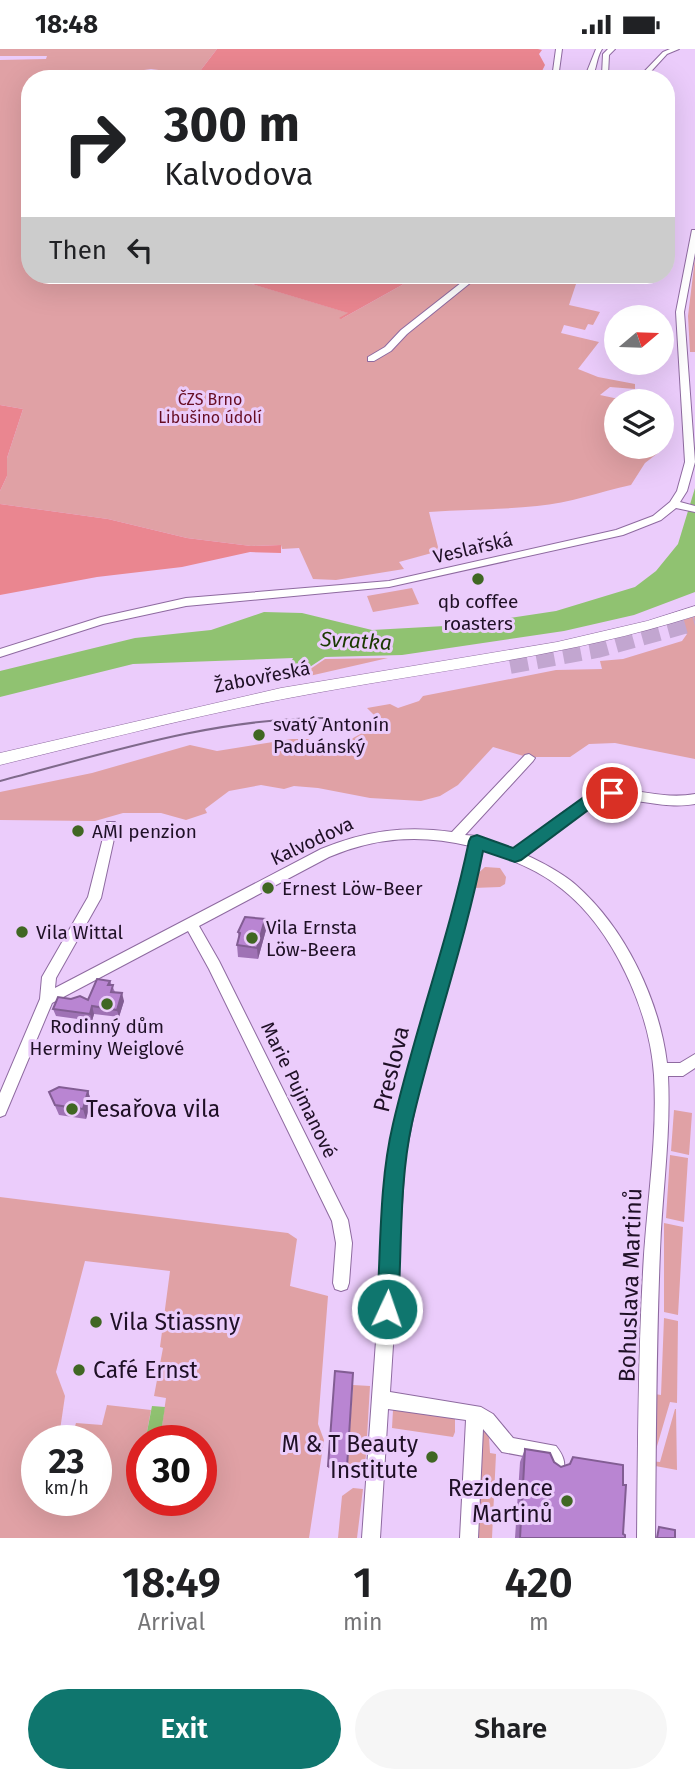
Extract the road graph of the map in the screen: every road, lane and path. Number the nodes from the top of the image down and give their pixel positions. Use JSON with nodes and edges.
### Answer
{"nodes":[{"id":1,"x":559,"y":49,"type":"edge"},
{"id":2,"x":599,"y":49,"type":"edge"},
{"id":3,"x":612,"y":49,"type":"edge"},
{"id":4,"x":676,"y":49,"type":"edge"},
{"id":5,"x":556,"y":70,"type":"edge"},
{"id":6,"x":593,"y":70,"type":"edge"},
{"id":7,"x":605,"y":70,"type":"edge"},
{"id":8,"x":649,"y":70,"type":"edge"},
{"id":9,"x":695,"y":232,"type":"edge"},
{"id":10,"x":465,"y":284,"type":"edge"},
{"id":11,"x":371,"y":359,"type":"dead end"},
{"id":12,"x":674,"y":504,"type":"junction"},
{"id":13,"x":691,"y":508,"type":"edge"},
{"id":14,"x":695,"y":611,"type":"edge"},
{"id":15,"x":0,"y":653,"type":"edge"},
{"id":16,"x":510,"y":665,"type":"tunnel mouth"},
{"id":17,"x":529,"y":758,"type":"dead end"},
{"id":18,"x":0,"y":759,"type":"edge"},
{"id":19,"x":0,"y":771,"type":"edge"},
{"id":20,"x":695,"y":799,"type":"edge"},
{"id":21,"x":111,"y":825,"type":"dead end"},
{"id":22,"x":456,"y":836,"type":"junction"},
{"id":23,"x":477,"y":841,"type":"junction"},
{"id":24,"x":515,"y":856,"type":"junction"},
{"id":25,"x":190,"y":923,"type":"junction"},
{"id":26,"x":47,"y":999,"type":"junction"},
{"id":27,"x":695,"y":1060,"type":"edge"},
{"id":28,"x":661,"y":1070,"type":"junction"},
{"id":29,"x":0,"y":1111,"type":"edge"},
{"id":30,"x":341,"y":1283,"type":"dead end"},
{"id":31,"x":382,"y":1399,"type":"junction"},
{"id":32,"x":475,"y":1413,"type":"junction"},
{"id":33,"x":556,"y":1468,"type":"edge"},
{"id":34,"x":466,"y":1526,"type":"edge"},
{"id":35,"x":371,"y":1538,"type":"edge"},
{"id":36,"x":646,"y":1538,"type":"edge"}],
"edges":[{"from":1,"to":5,"type":"street"},
{"from":2,"to":6,"type":"street"},
{"from":3,"to":7,"type":"street"},
{"from":4,"to":8,"type":"street"},
{"from":9,"to":12,"type":"street"},
{"from":10,"to":11,"type":"street"},
{"from":12,"to":13,"type":"street"},
{"from":12,"to":15,"type":"street","name":"Veslařská"},
{"from":14,"to":18,"type":"highway","name":"Žabovřeská"},
{"from":16,"to":19,"type":"highway","name":"Žabovřeská"},
{"from":17,"to":22,"type":"street"},
{"from":20,"to":24,"type":"street"},
{"from":21,"to":26,"type":"street"},
{"from":22,"to":23,"type":"street","name":"Kalvodova"},
{"from":22,"to":25,"type":"street","name":"Kalvodova"},
{"from":23,"to":24,"type":"street","name":"Kalvodova"},
{"from":23,"to":31,"type":"street","name":"Preslova"},
{"from":24,"to":28,"type":"street","name":"Kalvodova"},
{"from":25,"to":26,"type":"street","name":"Kalvodova"},
{"from":25,"to":30,"type":"street","name":"Marie Pujmanové"},
{"from":26,"to":29,"type":"street"},
{"from":27,"to":28,"type":"street"},
{"from":28,"to":36,"type":"street","name":"Bohuslava Martinů"},
{"from":31,"to":32,"type":"street"},
{"from":31,"to":35,"type":"street","name":"Preslova"},
{"from":32,"to":33,"type":"street"},
{"from":32,"to":34,"type":"street"}]}
